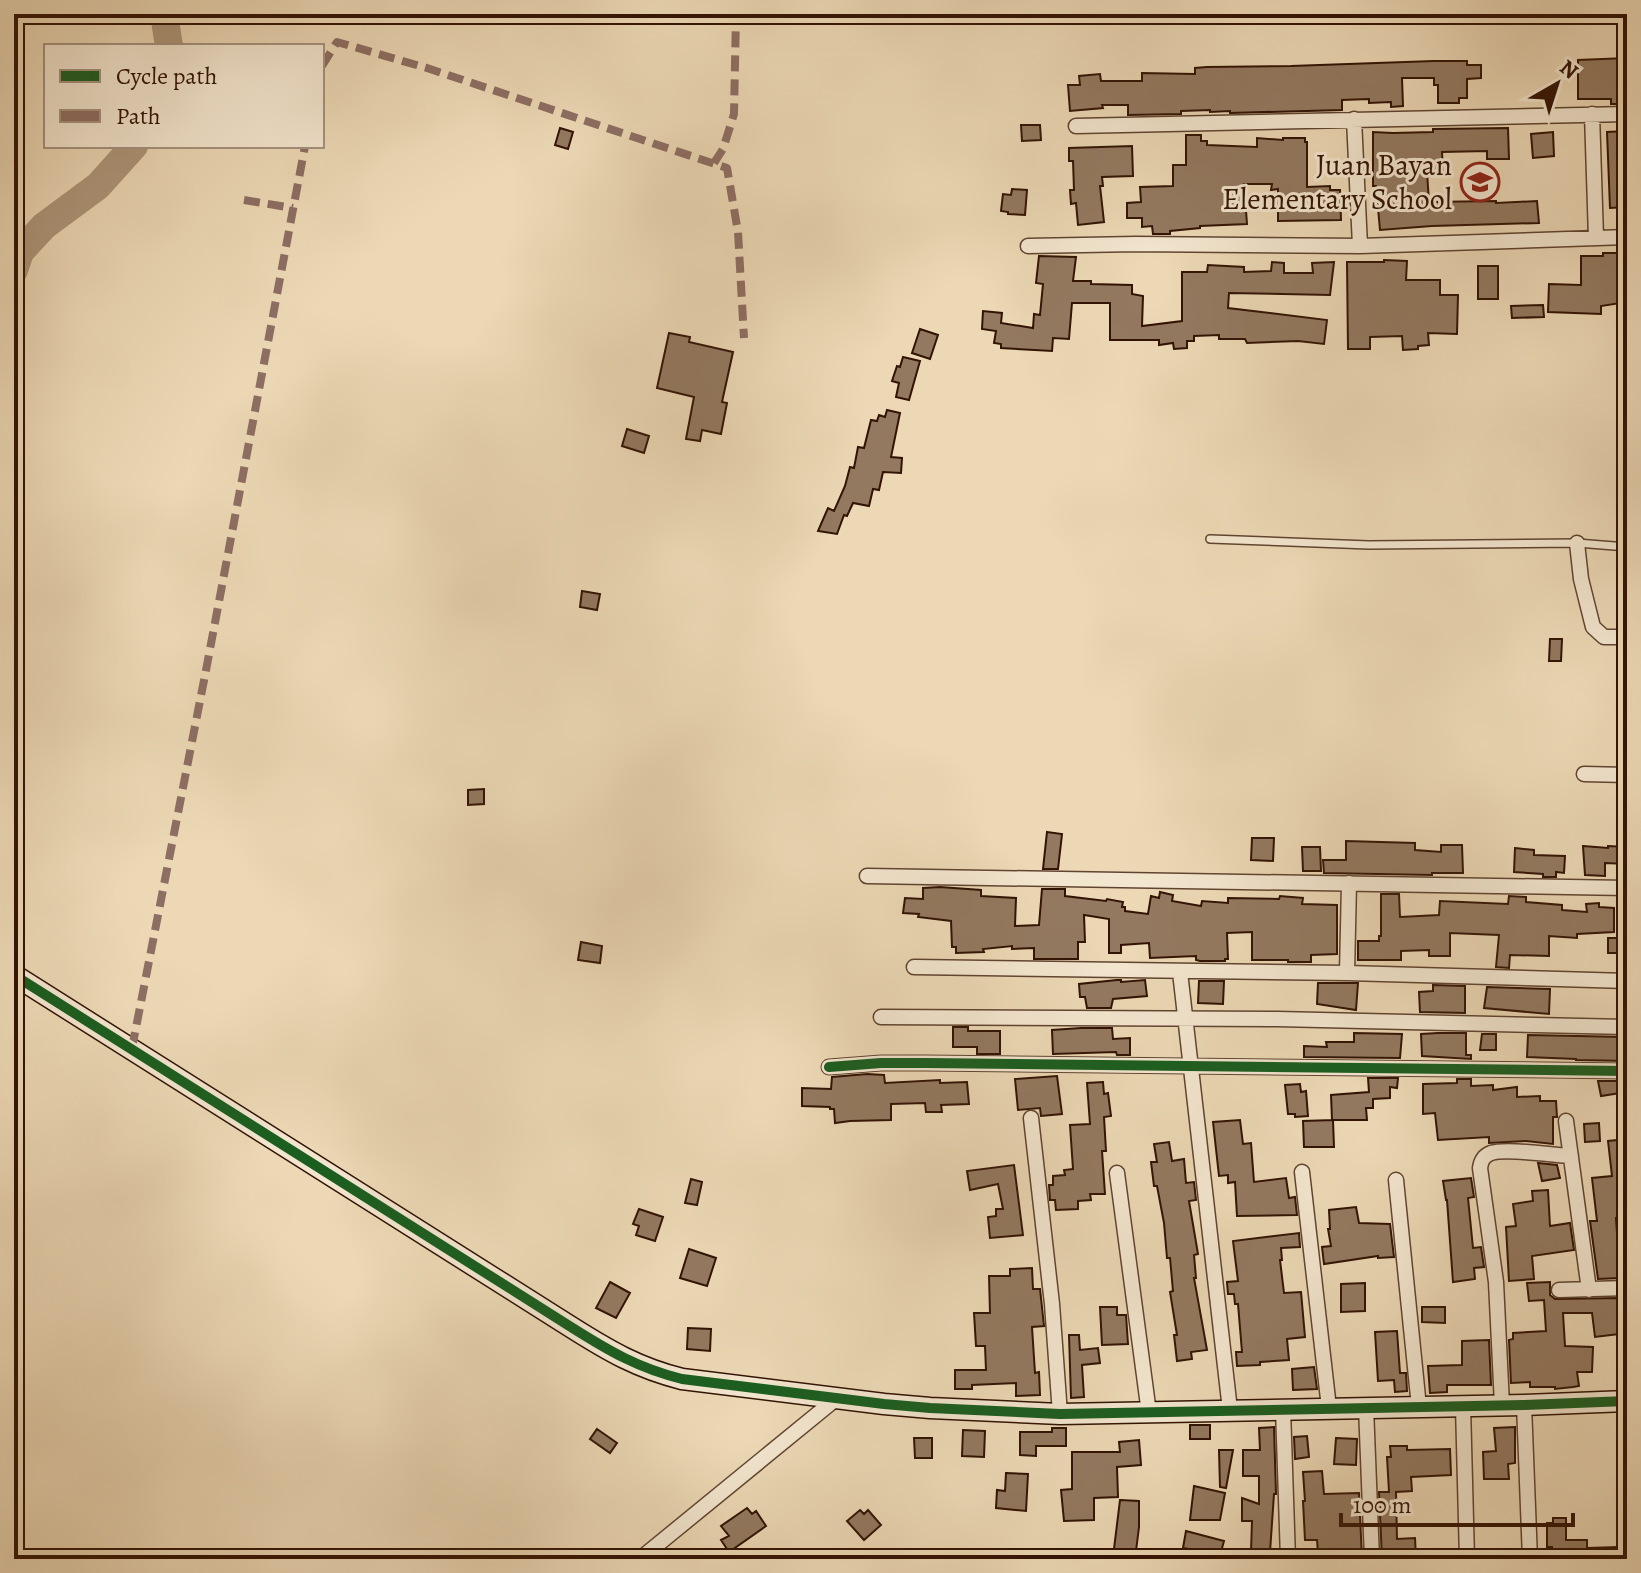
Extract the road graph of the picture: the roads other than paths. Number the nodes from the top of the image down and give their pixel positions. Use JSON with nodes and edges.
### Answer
{"nodes":[{"id":1,"x":1592,"y":114,"type":"junction"},
{"id":2,"x":1627,"y":114,"type":"edge"},
{"id":3,"x":1354,"y":119,"type":"junction"},
{"id":4,"x":1076,"y":126,"type":"dead end"},
{"id":5,"x":1627,"y":237,"type":"edge"},
{"id":6,"x":1596,"y":238,"type":"junction"},
{"id":7,"x":1028,"y":246,"type":"dead end"},
{"id":8,"x":1360,"y":246,"type":"junction"},
{"id":9,"x":1210,"y":539,"type":"dead end"},
{"id":10,"x":1577,"y":543,"type":"junction"},
{"id":11,"x":1627,"y":547,"type":"edge"},
{"id":12,"x":1627,"y":637,"type":"edge"},
{"id":13,"x":1584,"y":774,"type":"dead end"},
{"id":14,"x":1627,"y":775,"type":"edge"},
{"id":15,"x":867,"y":876,"type":"dead end"},
{"id":16,"x":1349,"y":883,"type":"junction"},
{"id":17,"x":1627,"y":888,"type":"edge"},
{"id":18,"x":914,"y":967,"type":"dead end"},
{"id":19,"x":1180,"y":972,"type":"junction"},
{"id":20,"x":1347,"y":973,"type":"junction"},
{"id":21,"x":14,"y":975,"type":"edge"},
{"id":22,"x":1627,"y":981,"type":"edge"},
{"id":23,"x":881,"y":1017,"type":"dead end"},
{"id":24,"x":1184,"y":1018,"type":"junction"},
{"id":25,"x":1627,"y":1027,"type":"edge"},
{"id":26,"x":1189,"y":1065,"type":"junction"},
{"id":27,"x":829,"y":1067,"type":"dead end"},
{"id":28,"x":1627,"y":1071,"type":"edge"},
{"id":29,"x":1031,"y":1118,"type":"dead end"},
{"id":30,"x":1566,"y":1121,"type":"dead end"},
{"id":31,"x":1571,"y":1156,"type":"junction"},
{"id":32,"x":1302,"y":1172,"type":"dead end"},
{"id":33,"x":1117,"y":1173,"type":"dead end"},
{"id":34,"x":1396,"y":1180,"type":"dead end"},
{"id":35,"x":1627,"y":1288,"type":"edge"},
{"id":36,"x":1559,"y":1290,"type":"dead end"},
{"id":37,"x":1589,"y":1290,"type":"junction"},
{"id":38,"x":837,"y":1398,"type":"junction"},
{"id":39,"x":1627,"y":1401,"type":"edge"},
{"id":40,"x":1502,"y":1405,"type":"junction"},
{"id":41,"x":1524,"y":1405,"type":"junction"},
{"id":42,"x":1463,"y":1406,"type":"junction"},
{"id":43,"x":1366,"y":1407,"type":"junction"},
{"id":44,"x":1419,"y":1407,"type":"junction"},
{"id":45,"x":1329,"y":1408,"type":"junction"},
{"id":46,"x":1283,"y":1409,"type":"junction"},
{"id":47,"x":1230,"y":1410,"type":"junction"},
{"id":48,"x":1149,"y":1413,"type":"junction"},
{"id":49,"x":1060,"y":1414,"type":"junction"},
{"id":50,"x":640,"y":1559,"type":"edge"},
{"id":51,"x":1288,"y":1559,"type":"edge"},
{"id":52,"x":1372,"y":1559,"type":"edge"},
{"id":53,"x":1467,"y":1559,"type":"edge"},
{"id":54,"x":1530,"y":1559,"type":"edge"}],
"edges":[{"from":1,"to":2,"type":"street"},
{"from":1,"to":3,"type":"street"},
{"from":1,"to":6,"type":"street"},
{"from":3,"to":4,"type":"street"},
{"from":3,"to":8,"type":"street"},
{"from":5,"to":6,"type":"street"},
{"from":6,"to":8,"type":"street"},
{"from":7,"to":8,"type":"street"},
{"from":9,"to":10,"type":"lane"},
{"from":10,"to":11,"type":"lane"},
{"from":10,"to":12,"type":"street"},
{"from":13,"to":14,"type":"street"},
{"from":15,"to":16,"type":"street"},
{"from":16,"to":17,"type":"street"},
{"from":16,"to":20,"type":"street"},
{"from":18,"to":19,"type":"street"},
{"from":19,"to":20,"type":"street"},
{"from":19,"to":24,"type":"street"},
{"from":20,"to":22,"type":"street"},
{"from":21,"to":38,"type":"street"},
{"from":23,"to":24,"type":"street"},
{"from":24,"to":25,"type":"street"},
{"from":24,"to":26,"type":"street"},
{"from":26,"to":27,"type":"street"},
{"from":26,"to":28,"type":"street"},
{"from":26,"to":47,"type":"street"},
{"from":29,"to":49,"type":"street"},
{"from":30,"to":31,"type":"street"},
{"from":31,"to":37,"type":"street"},
{"from":31,"to":40,"type":"street"},
{"from":32,"to":45,"type":"street"},
{"from":33,"to":48,"type":"street"},
{"from":34,"to":44,"type":"street"},
{"from":35,"to":37,"type":"street"},
{"from":36,"to":37,"type":"street"},
{"from":38,"to":49,"type":"street"},
{"from":38,"to":50,"type":"street"},
{"from":39,"to":41,"type":"street"},
{"from":40,"to":41,"type":"street"},
{"from":40,"to":42,"type":"street"},
{"from":41,"to":54,"type":"street"},
{"from":42,"to":44,"type":"street"},
{"from":42,"to":53,"type":"street"},
{"from":43,"to":44,"type":"street"},
{"from":43,"to":45,"type":"street"},
{"from":43,"to":52,"type":"street"},
{"from":45,"to":46,"type":"street"},
{"from":46,"to":47,"type":"street"},
{"from":46,"to":51,"type":"street"},
{"from":47,"to":48,"type":"street"},
{"from":48,"to":49,"type":"street"}]}
